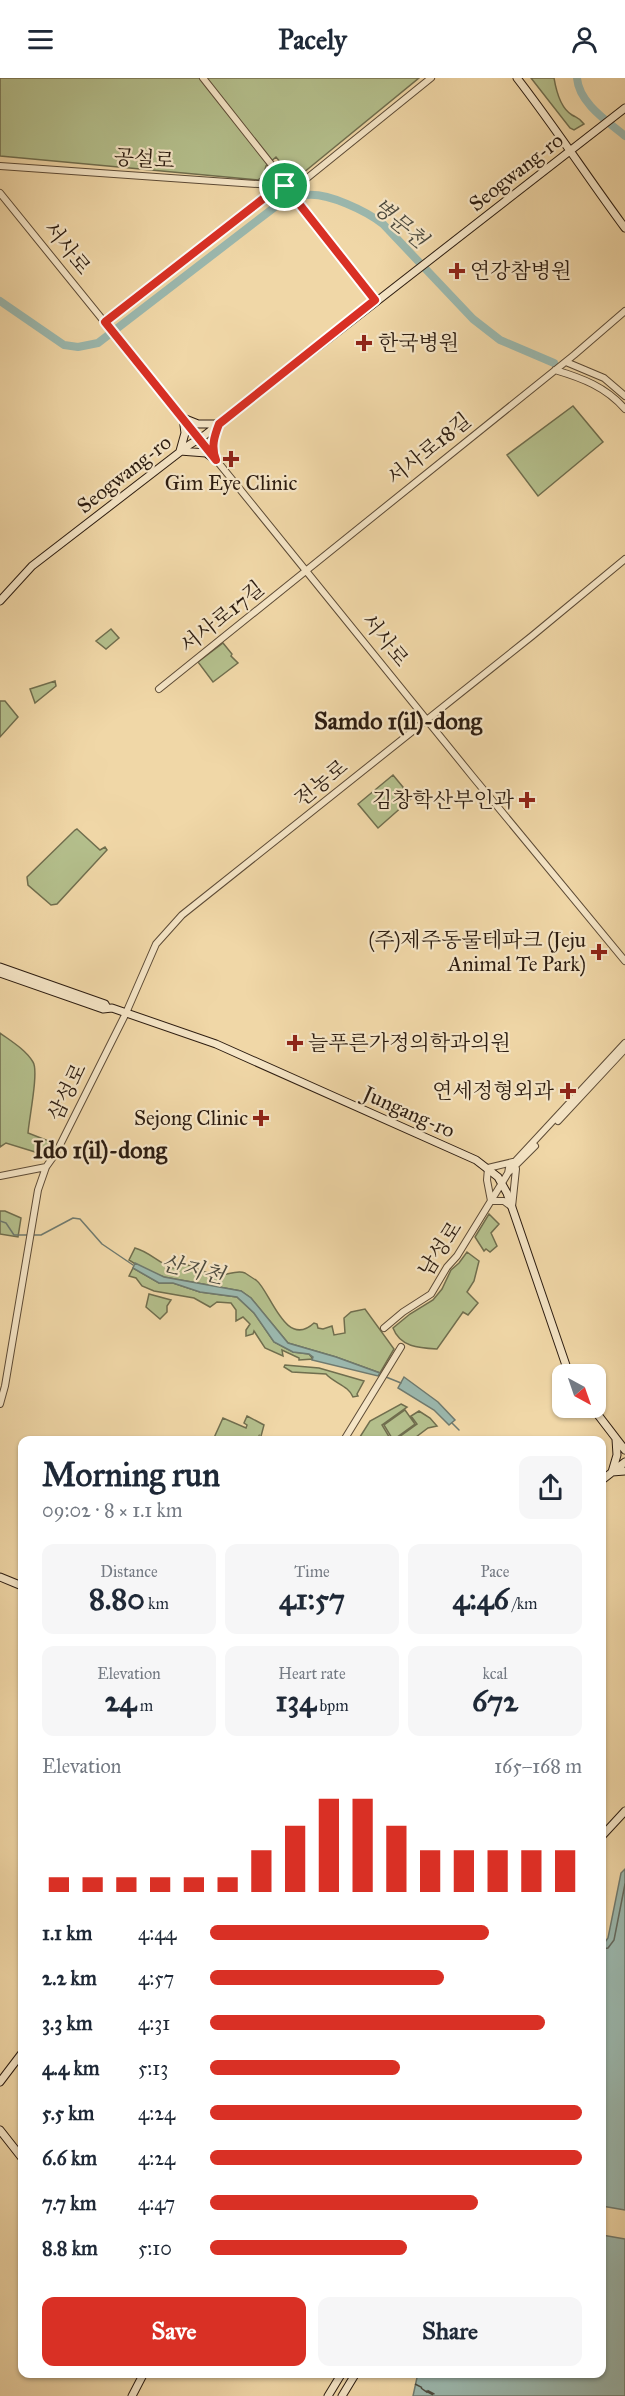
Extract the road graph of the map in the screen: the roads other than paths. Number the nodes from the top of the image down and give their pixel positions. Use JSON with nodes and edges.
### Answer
{"nodes":[{"id":1,"x":203,"y":78,"type":"edge"},
{"id":2,"x":431,"y":78,"type":"edge"},
{"id":3,"x":517,"y":78,"type":"edge"},
{"id":4,"x":622,"y":110,"type":"edge"},
{"id":5,"x":569,"y":152,"type":"junction"},
{"id":6,"x":0,"y":166,"type":"edge"},
{"id":7,"x":285,"y":186,"type":"junction"},
{"id":8,"x":0,"y":193,"type":"edge"},
{"id":9,"x":625,"y":228,"type":"edge"},
{"id":10,"x":375,"y":300,"type":"junction"},
{"id":11,"x":625,"y":311,"type":"edge"},
{"id":12,"x":106,"y":324,"type":"junction"},
{"id":13,"x":566,"y":362,"type":"junction"},
{"id":14,"x":555,"y":370,"type":"junction"},
{"id":15,"x":625,"y":396,"type":"edge"},
{"id":16,"x":625,"y":409,"type":"edge"},
{"id":17,"x":183,"y":418,"type":"junction"},
{"id":18,"x":219,"y":424,"type":"junction"},
{"id":19,"x":199,"y":439,"type":"junction"},
{"id":20,"x":180,"y":451,"type":"junction"},
{"id":21,"x":216,"y":460,"type":"junction"},
{"id":22,"x":625,"y":559,"type":"edge"},
{"id":23,"x":306,"y":570,"type":"junction"},
{"id":24,"x":0,"y":601,"type":"edge"},
{"id":25,"x":159,"y":689,"type":"dead end"},
{"id":26,"x":427,"y":720,"type":"junction"},
{"id":27,"x":625,"y":961,"type":"edge"},
{"id":28,"x":0,"y":967,"type":"edge"},
{"id":29,"x":0,"y":973,"type":"edge"},
{"id":30,"x":107,"y":1008,"type":"junction"},
{"id":31,"x":126,"y":1013,"type":"junction"},
{"id":32,"x":625,"y":1043,"type":"edge"},
{"id":33,"x":625,"y":1049,"type":"edge"},
{"id":34,"x":518,"y":1159,"type":"junction"},
{"id":35,"x":46,"y":1167,"type":"junction"},
{"id":36,"x":516,"y":1167,"type":"junction"},
{"id":37,"x":488,"y":1168,"type":"junction"},
{"id":38,"x":508,"y":1173,"type":"junction"},
{"id":39,"x":0,"y":1176,"type":"edge"},
{"id":40,"x":502,"y":1183,"type":"junction"},
{"id":41,"x":491,"y":1201,"type":"junction"},
{"id":42,"x":512,"y":1207,"type":"junction"},
{"id":43,"x":384,"y":1328,"type":"dead end"},
{"id":44,"x":401,"y":1347,"type":"dead end"},
{"id":45,"x":566,"y":1364,"type":"edge"},
{"id":46,"x":0,"y":1404,"type":"edge"},
{"id":47,"x":600,"y":1418,"type":"edge"},
{"id":48,"x":346,"y":1436,"type":"edge"},
{"id":49,"x":616,"y":1439,"type":"junction"},
{"id":50,"x":625,"y":1442,"type":"edge"},
{"id":51,"x":625,"y":1450,"type":"edge"},
{"id":52,"x":625,"y":1462,"type":"edge"},
{"id":53,"x":612,"y":1472,"type":"junction"},
{"id":54,"x":625,"y":1472,"type":"edge"},
{"id":55,"x":606,"y":1477,"type":"edge"},
{"id":56,"x":0,"y":1576,"type":"edge"},
{"id":57,"x":18,"y":1584,"type":"edge"},
{"id":58,"x":625,"y":1811,"type":"edge"},
{"id":59,"x":606,"y":1832,"type":"edge"},
{"id":60,"x":18,"y":2058,"type":"edge"},
{"id":61,"x":0,"y":2082,"type":"edge"},
{"id":62,"x":0,"y":2130,"type":"edge"},
{"id":63,"x":18,"y":2153,"type":"edge"},
{"id":64,"x":141,"y":2378,"type":"edge"},
{"id":65,"x":339,"y":2378,"type":"edge"},
{"id":66,"x":353,"y":2378,"type":"edge"},
{"id":67,"x":132,"y":2396,"type":"edge"},
{"id":68,"x":328,"y":2396,"type":"edge"},
{"id":69,"x":342,"y":2396,"type":"edge"}],
"edges":[{"from":1,"to":7,"type":"street"},
{"from":2,"to":7,"type":"street"},
{"from":3,"to":5,"type":"main road"},
{"from":4,"to":5,"type":"main road","name":"Seogwang-ro"},
{"from":5,"to":9,"type":"main road"},
{"from":5,"to":10,"type":"main road","name":"Seogwang-ro"},
{"from":6,"to":7,"type":"street","name":"공설로"},
{"from":7,"to":10,"type":"street"},
{"from":7,"to":12,"type":"street"},
{"from":8,"to":12,"type":"street","name":"서사로"},
{"from":10,"to":18,"type":"main road","name":"Seogwang-ro"},
{"from":11,"to":13,"type":"street","name":"서사로18길"},
{"from":12,"to":17,"type":"street","name":"서사로"},
{"from":13,"to":14,"type":"street","name":"서사로18길"},
{"from":13,"to":15,"type":"street"},
{"from":14,"to":16,"type":"street"},
{"from":14,"to":23,"type":"street","name":"서사로18길"},
{"from":17,"to":18,"type":"main road"},
{"from":17,"to":19,"type":"street","name":"서사로"},
{"from":17,"to":20,"type":"main road"},
{"from":18,"to":19,"type":"main road","name":"Seogwang-ro"},
{"from":18,"to":21,"type":"main road"},
{"from":19,"to":20,"type":"main road","name":"Seogwang-ro"},
{"from":19,"to":21,"type":"street","name":"서사로"},
{"from":20,"to":21,"type":"main road"},
{"from":20,"to":24,"type":"main road","name":"Seogwang-ro"},
{"from":21,"to":23,"type":"street","name":"서사로"},
{"from":22,"to":26,"type":"street","name":"전농로"},
{"from":23,"to":25,"type":"street","name":"서사로17길"},
{"from":23,"to":26,"type":"street","name":"서사로"},
{"from":26,"to":27,"type":"street","name":"서사로"},
{"from":26,"to":31,"type":"street","name":"전농로"},
{"from":28,"to":30,"type":"main road","name":"Jungang-ro"},
{"from":29,"to":30,"type":"main road","name":"Jungang-ro"},
{"from":30,"to":31,"type":"main road","name":"Jungang-ro"},
{"from":31,"to":35,"type":"street","name":"삼성로"},
{"from":31,"to":37,"type":"main road","name":"Jungang-ro"},
{"from":32,"to":34,"type":"street","name":"남성로"},
{"from":33,"to":36,"type":"street","name":"남성로"},
{"from":34,"to":37,"type":"street"},
{"from":34,"to":38,"type":"street","name":"남성로"},
{"from":35,"to":39,"type":"street"},
{"from":35,"to":46,"type":"street","name":"삼성로"},
{"from":36,"to":38,"type":"street","name":"남성로"},
{"from":36,"to":42,"type":"street"},
{"from":37,"to":40,"type":"main road","name":"Jungang-ro"},
{"from":37,"to":41,"type":"street"},
{"from":38,"to":40,"type":"street","name":"남성로"},
{"from":40,"to":41,"type":"street","name":"남성로"},
{"from":40,"to":42,"type":"main road","name":"Jungang-ro"},
{"from":41,"to":42,"type":"street"},
{"from":41,"to":43,"type":"street","name":"남성로"},
{"from":42,"to":45,"type":"main road","name":"Jungang-ro"},
{"from":44,"to":48,"type":"street"},
{"from":47,"to":49,"type":"main road"},
{"from":49,"to":50,"type":"main road"},
{"from":49,"to":51,"type":"main road"},
{"from":49,"to":53,"type":"main road"},
{"from":52,"to":53,"type":"main road"},
{"from":53,"to":54,"type":"main road"},
{"from":53,"to":55,"type":"main road"},
{"from":56,"to":57,"type":"main road"},
{"from":58,"to":59,"type":"main road"},
{"from":60,"to":61,"type":"main road"},
{"from":62,"to":63,"type":"main road"},
{"from":64,"to":67,"type":"main road"},
{"from":65,"to":68,"type":"main road"},
{"from":66,"to":69,"type":"main road"}]}
